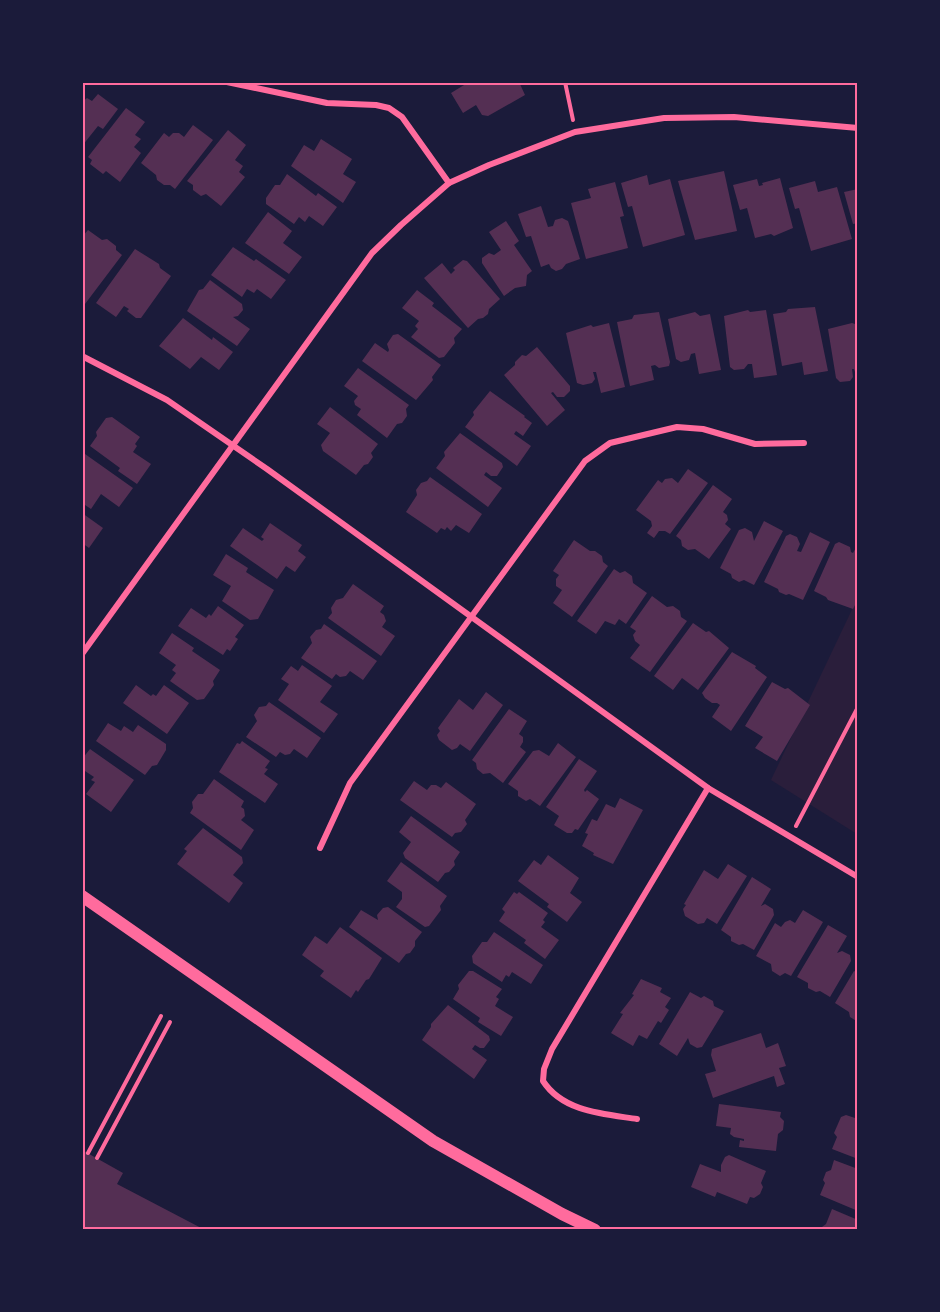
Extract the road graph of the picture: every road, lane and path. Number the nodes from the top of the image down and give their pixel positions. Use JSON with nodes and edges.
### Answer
{"nodes":[{"id":1,"x":227,"y":82,"type":"edge"},
{"id":2,"x":565,"y":82,"type":"edge"},
{"id":3,"x":858,"y":128,"type":"edge"},
{"id":4,"x":575,"y":132,"type":"junction"},
{"id":5,"x":449,"y":183,"type":"junction"},
{"id":6,"x":82,"y":356,"type":"edge"},
{"id":7,"x":804,"y":443,"type":"dead end"},
{"id":8,"x":234,"y":446,"type":"junction"},
{"id":9,"x":472,"y":616,"type":"junction"},
{"id":10,"x":82,"y":654,"type":"edge"},
{"id":11,"x":858,"y":707,"type":"edge"},
{"id":12,"x":708,"y":788,"type":"junction"},
{"id":13,"x":791,"y":837,"type":"junction"},
{"id":14,"x":320,"y":848,"type":"dead end"},
{"id":15,"x":858,"y":877,"type":"edge"},
{"id":16,"x":82,"y":896,"type":"edge"},
{"id":17,"x":161,"y":1016,"type":"dead end"},
{"id":18,"x":170,"y":1022,"type":"dead end"},
{"id":19,"x":140,"y":1055,"type":"junction"},
{"id":20,"x":150,"y":1060,"type":"junction"},
{"id":21,"x":125,"y":1083,"type":"junction"},
{"id":22,"x":135,"y":1087,"type":"junction"},
{"id":23,"x":111,"y":1109,"type":"junction"},
{"id":24,"x":121,"y":1114,"type":"junction"},
{"id":25,"x":638,"y":1119,"type":"dead end"},
{"id":26,"x":88,"y":1154,"type":"dead end"},
{"id":27,"x":97,"y":1158,"type":"dead end"},
{"id":28,"x":595,"y":1230,"type":"edge"}],
"edges":[{"from":1,"to":5,"type":"street"},
{"from":2,"to":4,"type":"path"},
{"from":3,"to":4,"type":"street"},
{"from":4,"to":5,"type":"street"},
{"from":5,"to":8,"type":"street"},
{"from":6,"to":8,"type":"street"},
{"from":7,"to":9,"type":"street"},
{"from":8,"to":9,"type":"street"},
{"from":8,"to":10,"type":"street"},
{"from":9,"to":12,"type":"street"},
{"from":9,"to":14,"type":"street"},
{"from":11,"to":13,"type":"path"},
{"from":12,"to":13,"type":"street"},
{"from":12,"to":25,"type":"street"},
{"from":13,"to":15,"type":"street"},
{"from":16,"to":28,"type":"main road"},
{"from":17,"to":19,"type":"path"},
{"from":18,"to":20,"type":"path"},
{"from":19,"to":20,"type":"path"},
{"from":19,"to":21,"type":"path"},
{"from":20,"to":22,"type":"path"},
{"from":21,"to":22,"type":"path"},
{"from":21,"to":23,"type":"path"},
{"from":22,"to":24,"type":"path"},
{"from":23,"to":24,"type":"path"},
{"from":23,"to":26,"type":"path"},
{"from":24,"to":27,"type":"path"}]}
